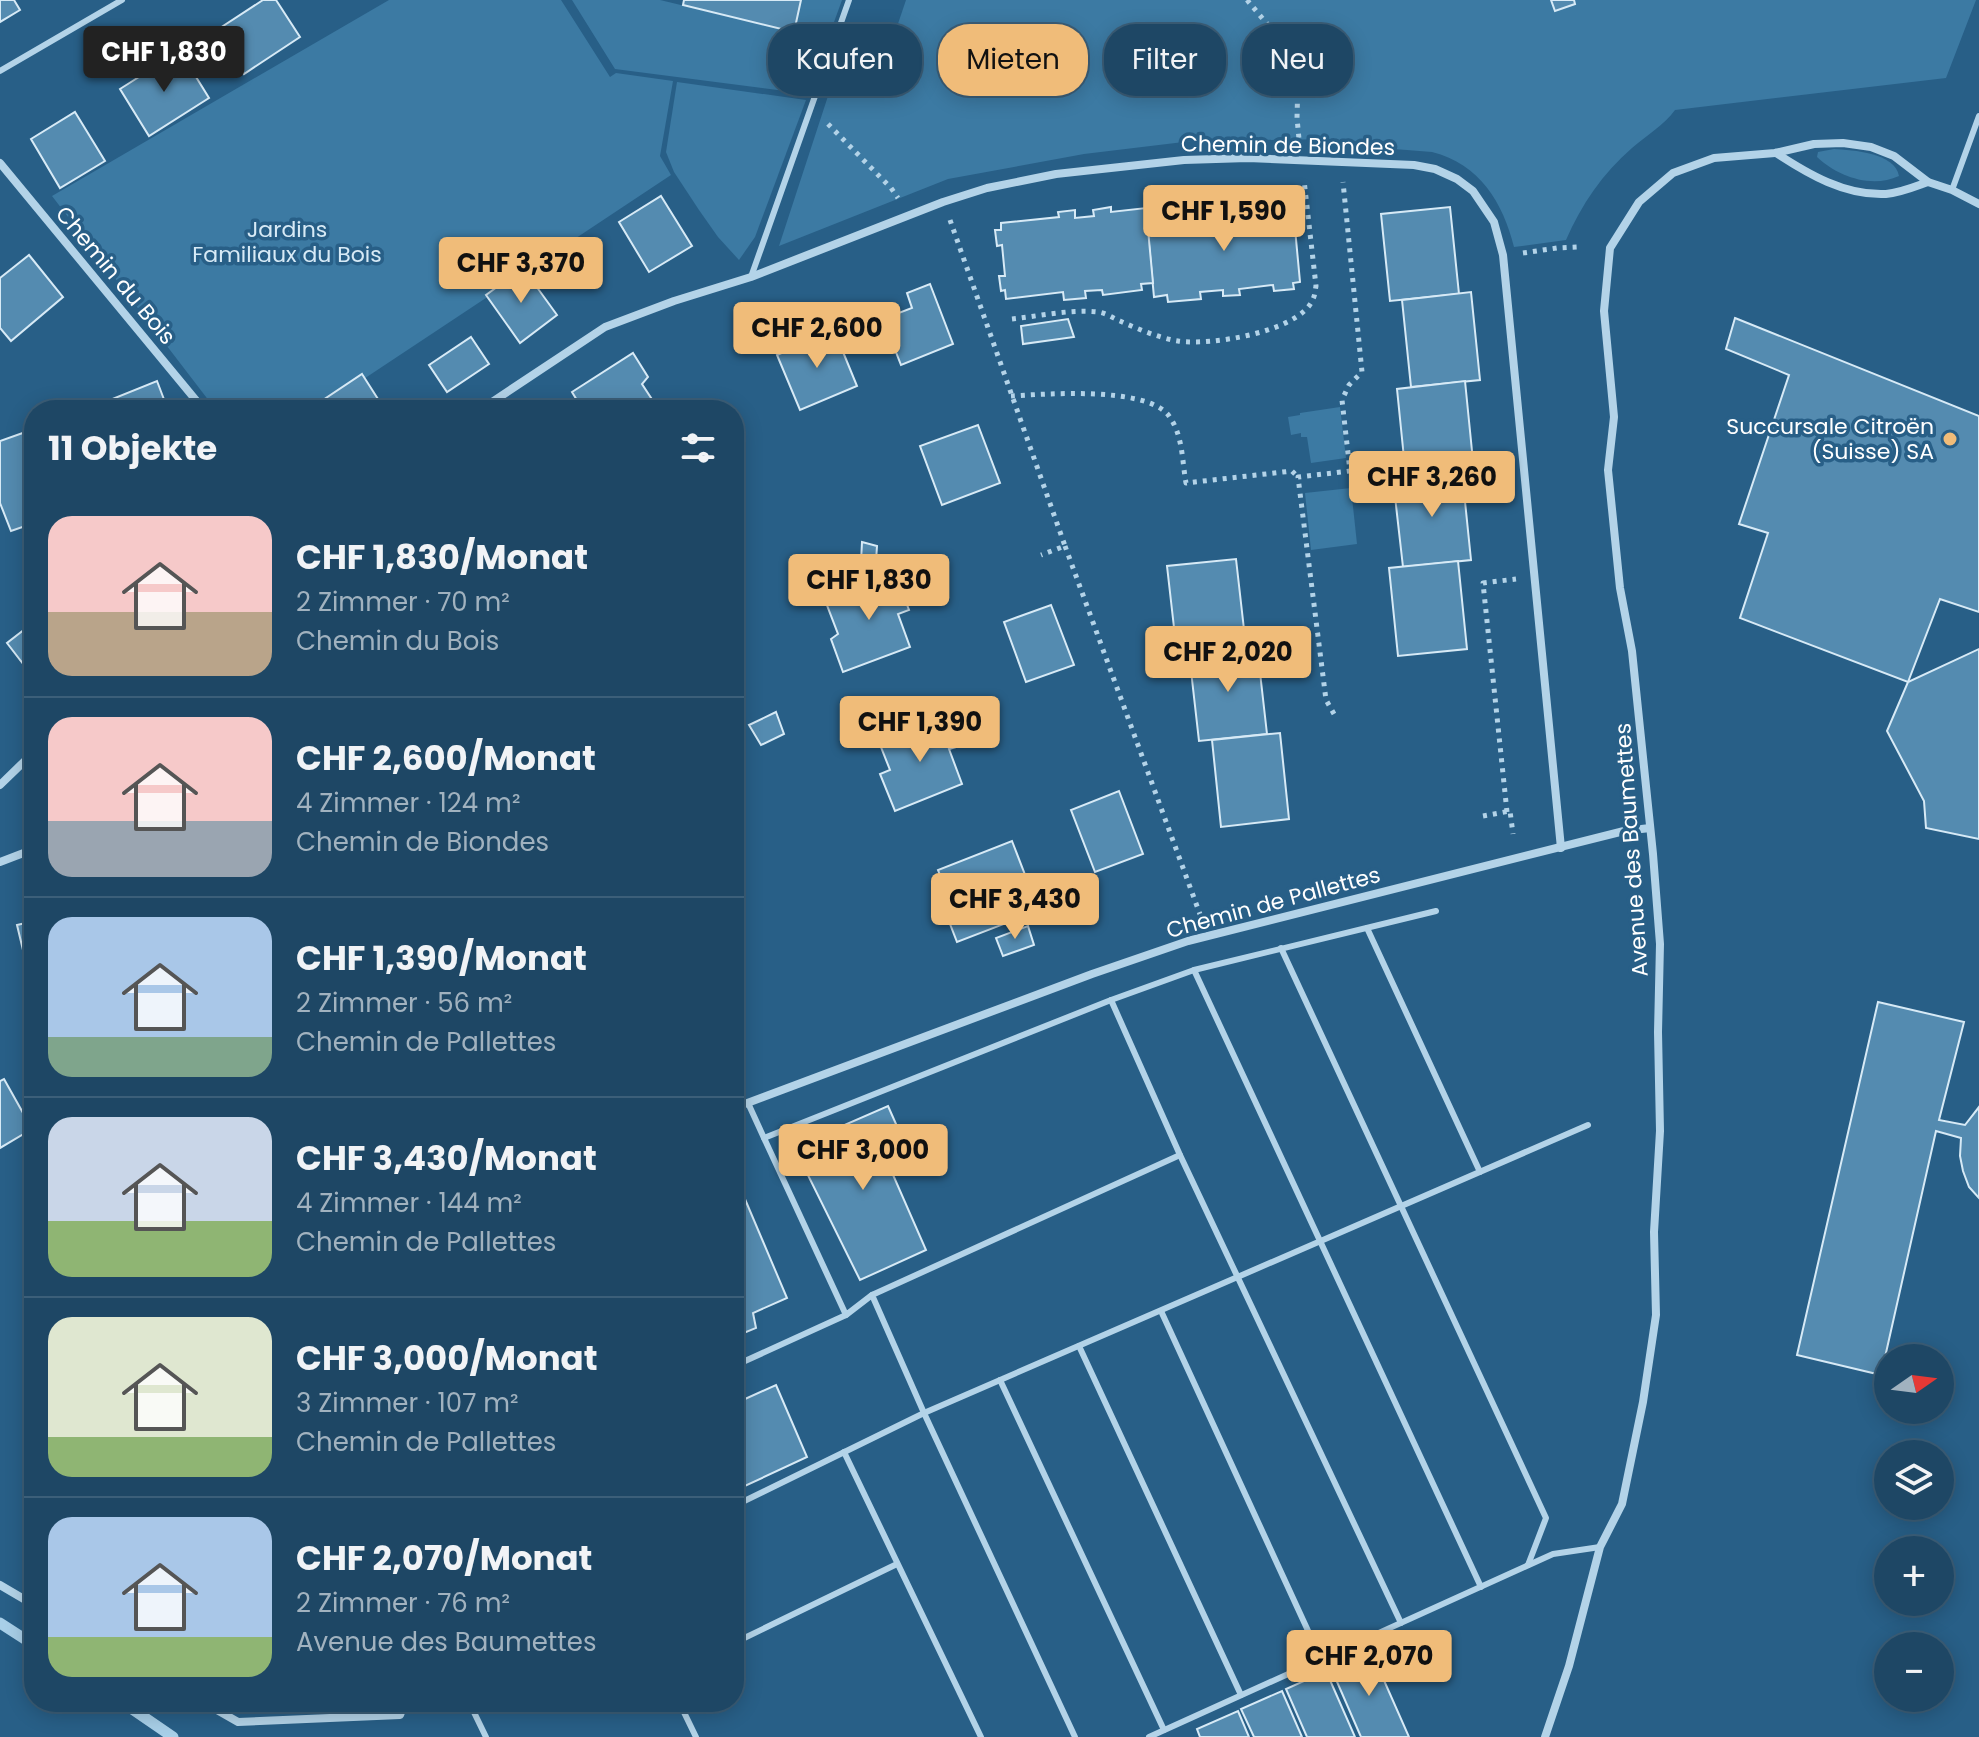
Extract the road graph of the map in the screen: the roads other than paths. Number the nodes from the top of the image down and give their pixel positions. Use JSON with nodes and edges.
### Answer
{"nodes":[{"id":1,"x":122,"y":0,"type":"edge"},
{"id":2,"x":849,"y":0,"type":"edge"},
{"id":3,"x":0,"y":71,"type":"edge"},
{"id":4,"x":1979,"y":116,"type":"edge"},
{"id":5,"x":1977,"y":127,"type":"edge"},
{"id":6,"x":1775,"y":153,"type":"junction"},
{"id":7,"x":0,"y":163,"type":"edge"},
{"id":8,"x":1928,"y":182,"type":"junction"},
{"id":9,"x":1952,"y":190,"type":"junction"},
{"id":10,"x":1979,"y":204,"type":"edge"},
{"id":11,"x":751,"y":277,"type":"junction"},
{"id":12,"x":196,"y":400,"type":"edge"},
{"id":13,"x":495,"y":400,"type":"edge"},
{"id":14,"x":24,"y":761,"type":"edge"},
{"id":15,"x":1,"y":782,"type":"edge"},
{"id":16,"x":1650,"y":828,"type":"junction"},
{"id":17,"x":1561,"y":848,"type":"junction"},
{"id":18,"x":24,"y":853,"type":"edge"},
{"id":19,"x":0,"y":862,"type":"edge"},
{"id":20,"x":1436,"y":911,"type":"dead end"},
{"id":21,"x":1367,"y":928,"type":"junction"},
{"id":22,"x":1281,"y":948,"type":"junction"},
{"id":23,"x":1194,"y":970,"type":"junction"},
{"id":24,"x":1111,"y":1000,"type":"junction"},
{"id":25,"x":748,"y":1103,"type":"junction"},
{"id":26,"x":744,"y":1104,"type":"edge"},
{"id":27,"x":1588,"y":1125,"type":"dead end"},
{"id":28,"x":764,"y":1138,"type":"junction"},
{"id":29,"x":1180,"y":1155,"type":"junction"},
{"id":30,"x":1480,"y":1172,"type":"junction"},
{"id":31,"x":1401,"y":1206,"type":"junction"},
{"id":32,"x":1320,"y":1241,"type":"junction"},
{"id":33,"x":1239,"y":1276,"type":"junction"},
{"id":34,"x":872,"y":1295,"type":"junction"},
{"id":35,"x":1161,"y":1311,"type":"junction"},
{"id":36,"x":846,"y":1315,"type":"junction"},
{"id":37,"x":1079,"y":1346,"type":"junction"},
{"id":38,"x":744,"y":1361,"type":"edge"},
{"id":39,"x":1000,"y":1380,"type":"junction"},
{"id":40,"x":924,"y":1413,"type":"junction"},
{"id":41,"x":844,"y":1452,"type":"junction"},
{"id":42,"x":744,"y":1501,"type":"edge"},
{"id":43,"x":1600,"y":1547,"type":"junction"},
{"id":44,"x":897,"y":1564,"type":"junction"},
{"id":45,"x":1528,"y":1565,"type":"junction"},
{"id":46,"x":0,"y":1585,"type":"edge"},
{"id":47,"x":1481,"y":1587,"type":"junction"},
{"id":48,"x":24,"y":1599,"type":"edge"},
{"id":49,"x":1401,"y":1623,"type":"junction"},
{"id":50,"x":744,"y":1638,"type":"edge"},
{"id":51,"x":1321,"y":1659,"type":"junction"},
{"id":52,"x":1241,"y":1695,"type":"junction"},
{"id":53,"x":220,"y":1712,"type":"edge"},
{"id":54,"x":401,"y":1712,"type":"edge"},
{"id":55,"x":474,"y":1712,"type":"edge"},
{"id":56,"x":684,"y":1712,"type":"edge"},
{"id":57,"x":1164,"y":1730,"type":"junction"},
{"id":58,"x":486,"y":1737,"type":"edge"},
{"id":59,"x":696,"y":1737,"type":"edge"},
{"id":60,"x":981,"y":1737,"type":"edge"},
{"id":61,"x":1075,"y":1737,"type":"edge"},
{"id":62,"x":1149,"y":1737,"type":"edge"},
{"id":63,"x":1545,"y":1737,"type":"edge"}],
"edges":[{"from":1,"to":3,"type":"lane"},
{"from":2,"to":11,"type":"lane"},
{"from":4,"to":5,"type":"lane"},
{"from":5,"to":9,"type":"lane"},
{"from":6,"to":8,"type":"street"},
{"from":6,"to":8,"type":"street","name":"Avenue des Baumettes"},
{"from":6,"to":16,"type":"street","name":"Avenue des Baumettes"},
{"from":7,"to":12,"type":"street","name":"Chemin du Bois"},
{"from":8,"to":9,"type":"street","name":"Avenue des Baumettes"},
{"from":9,"to":10,"type":"street","name":"Avenue des Baumettes"},
{"from":11,"to":13,"type":"street","name":"Chemin de Biondes"},
{"from":11,"to":17,"type":"street","name":"Chemin de Biondes"},
{"from":14,"to":15,"type":"street"},
{"from":16,"to":17,"type":"street","name":"Chemin de Pallettes"},
{"from":16,"to":43,"type":"street","name":"Avenue des Baumettes"},
{"from":17,"to":25,"type":"street","name":"Chemin de Pallettes"},
{"from":18,"to":19,"type":"street"},
{"from":20,"to":21,"type":"lane"},
{"from":21,"to":22,"type":"lane"},
{"from":21,"to":30,"type":"lane"},
{"from":22,"to":23,"type":"lane"},
{"from":22,"to":31,"type":"lane"},
{"from":23,"to":24,"type":"lane"},
{"from":23,"to":32,"type":"lane"},
{"from":24,"to":28,"type":"lane"},
{"from":24,"to":29,"type":"lane"},
{"from":25,"to":26,"type":"street","name":"Chemin de Pallettes"},
{"from":25,"to":28,"type":"lane"},
{"from":27,"to":30,"type":"lane"},
{"from":28,"to":36,"type":"lane"},
{"from":29,"to":33,"type":"lane"},
{"from":29,"to":34,"type":"lane"},
{"from":30,"to":31,"type":"lane"},
{"from":31,"to":32,"type":"lane"},
{"from":31,"to":45,"type":"lane"},
{"from":32,"to":33,"type":"lane"},
{"from":32,"to":47,"type":"lane"},
{"from":33,"to":35,"type":"lane"},
{"from":33,"to":49,"type":"lane"},
{"from":34,"to":36,"type":"lane"},
{"from":34,"to":40,"type":"lane"},
{"from":35,"to":37,"type":"lane"},
{"from":35,"to":51,"type":"lane"},
{"from":36,"to":38,"type":"lane"},
{"from":37,"to":39,"type":"lane"},
{"from":37,"to":52,"type":"lane"},
{"from":39,"to":40,"type":"lane"},
{"from":39,"to":57,"type":"lane"},
{"from":40,"to":41,"type":"lane"},
{"from":40,"to":61,"type":"lane"},
{"from":41,"to":42,"type":"lane"},
{"from":41,"to":44,"type":"lane"},
{"from":43,"to":45,"type":"lane"},
{"from":43,"to":63,"type":"street","name":"Avenue des Baumettes"},
{"from":44,"to":50,"type":"lane"},
{"from":44,"to":60,"type":"lane"},
{"from":45,"to":47,"type":"lane"},
{"from":46,"to":48,"type":"street"},
{"from":47,"to":49,"type":"lane"},
{"from":49,"to":51,"type":"lane"},
{"from":51,"to":52,"type":"lane"},
{"from":52,"to":57,"type":"lane"},
{"from":53,"to":54,"type":"street"},
{"from":55,"to":58,"type":"lane"},
{"from":56,"to":59,"type":"lane"},
{"from":57,"to":62,"type":"lane"}]}
